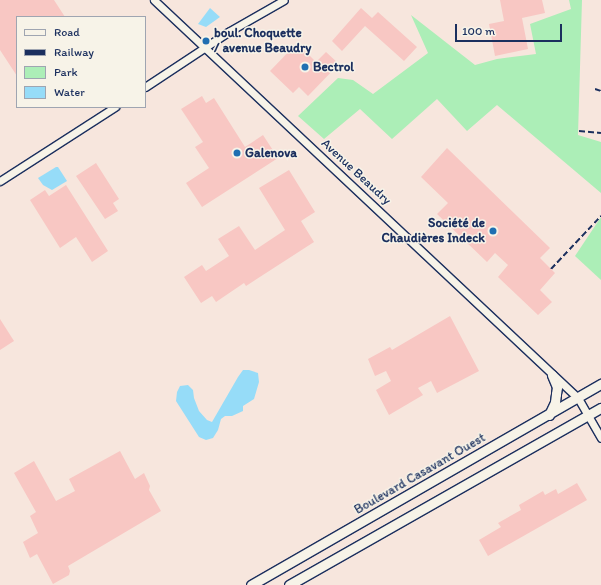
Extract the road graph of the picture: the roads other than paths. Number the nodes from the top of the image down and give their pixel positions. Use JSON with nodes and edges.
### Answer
{"nodes":[{"id":1,"x":154,"y":0,"type":"edge"},
{"id":2,"x":284,"y":0,"type":"edge"},
{"id":3,"x":206,"y":48,"type":"junction"},
{"id":4,"x":146,"y":86,"type":"edge"},
{"id":5,"x":113,"y":108,"type":"edge"},
{"id":6,"x":0,"y":181,"type":"edge"},
{"id":7,"x":552,"y":375,"type":"junction"},
{"id":8,"x":601,"y":384,"type":"edge"},
{"id":9,"x":578,"y":398,"type":"junction"},
{"id":10,"x":601,"y":408,"type":"edge"},
{"id":11,"x":549,"y":415,"type":"junction"},
{"id":12,"x":588,"y":415,"type":"junction"},
{"id":13,"x":601,"y":438,"type":"edge"},
{"id":14,"x":251,"y":585,"type":"edge"},
{"id":15,"x":289,"y":585,"type":"edge"}],
"edges":[{"from":1,"to":3,"type":"street","name":"Avenue Beaudry"},
{"from":2,"to":3,"type":"street"},
{"from":3,"to":4,"type":"street"},
{"from":3,"to":7,"type":"street","name":"Avenue Beaudry"},
{"from":5,"to":6,"type":"street"},
{"from":7,"to":9,"type":"street","name":"Avenue Beaudry"},
{"from":7,"to":11,"type":"main road"},
{"from":8,"to":9,"type":"main road","name":"Boulevard Casavant Ouest"},
{"from":9,"to":11,"type":"main road","name":"Boulevard Casavant Ouest"},
{"from":9,"to":12,"type":"street","name":"Avenue Beaudry"},
{"from":10,"to":12,"type":"main road"},
{"from":11,"to":14,"type":"main road","name":"Boulevard Casavant Ouest"},
{"from":12,"to":13,"type":"street","name":"Avenue Beaudry"},
{"from":12,"to":15,"type":"main road"}]}
